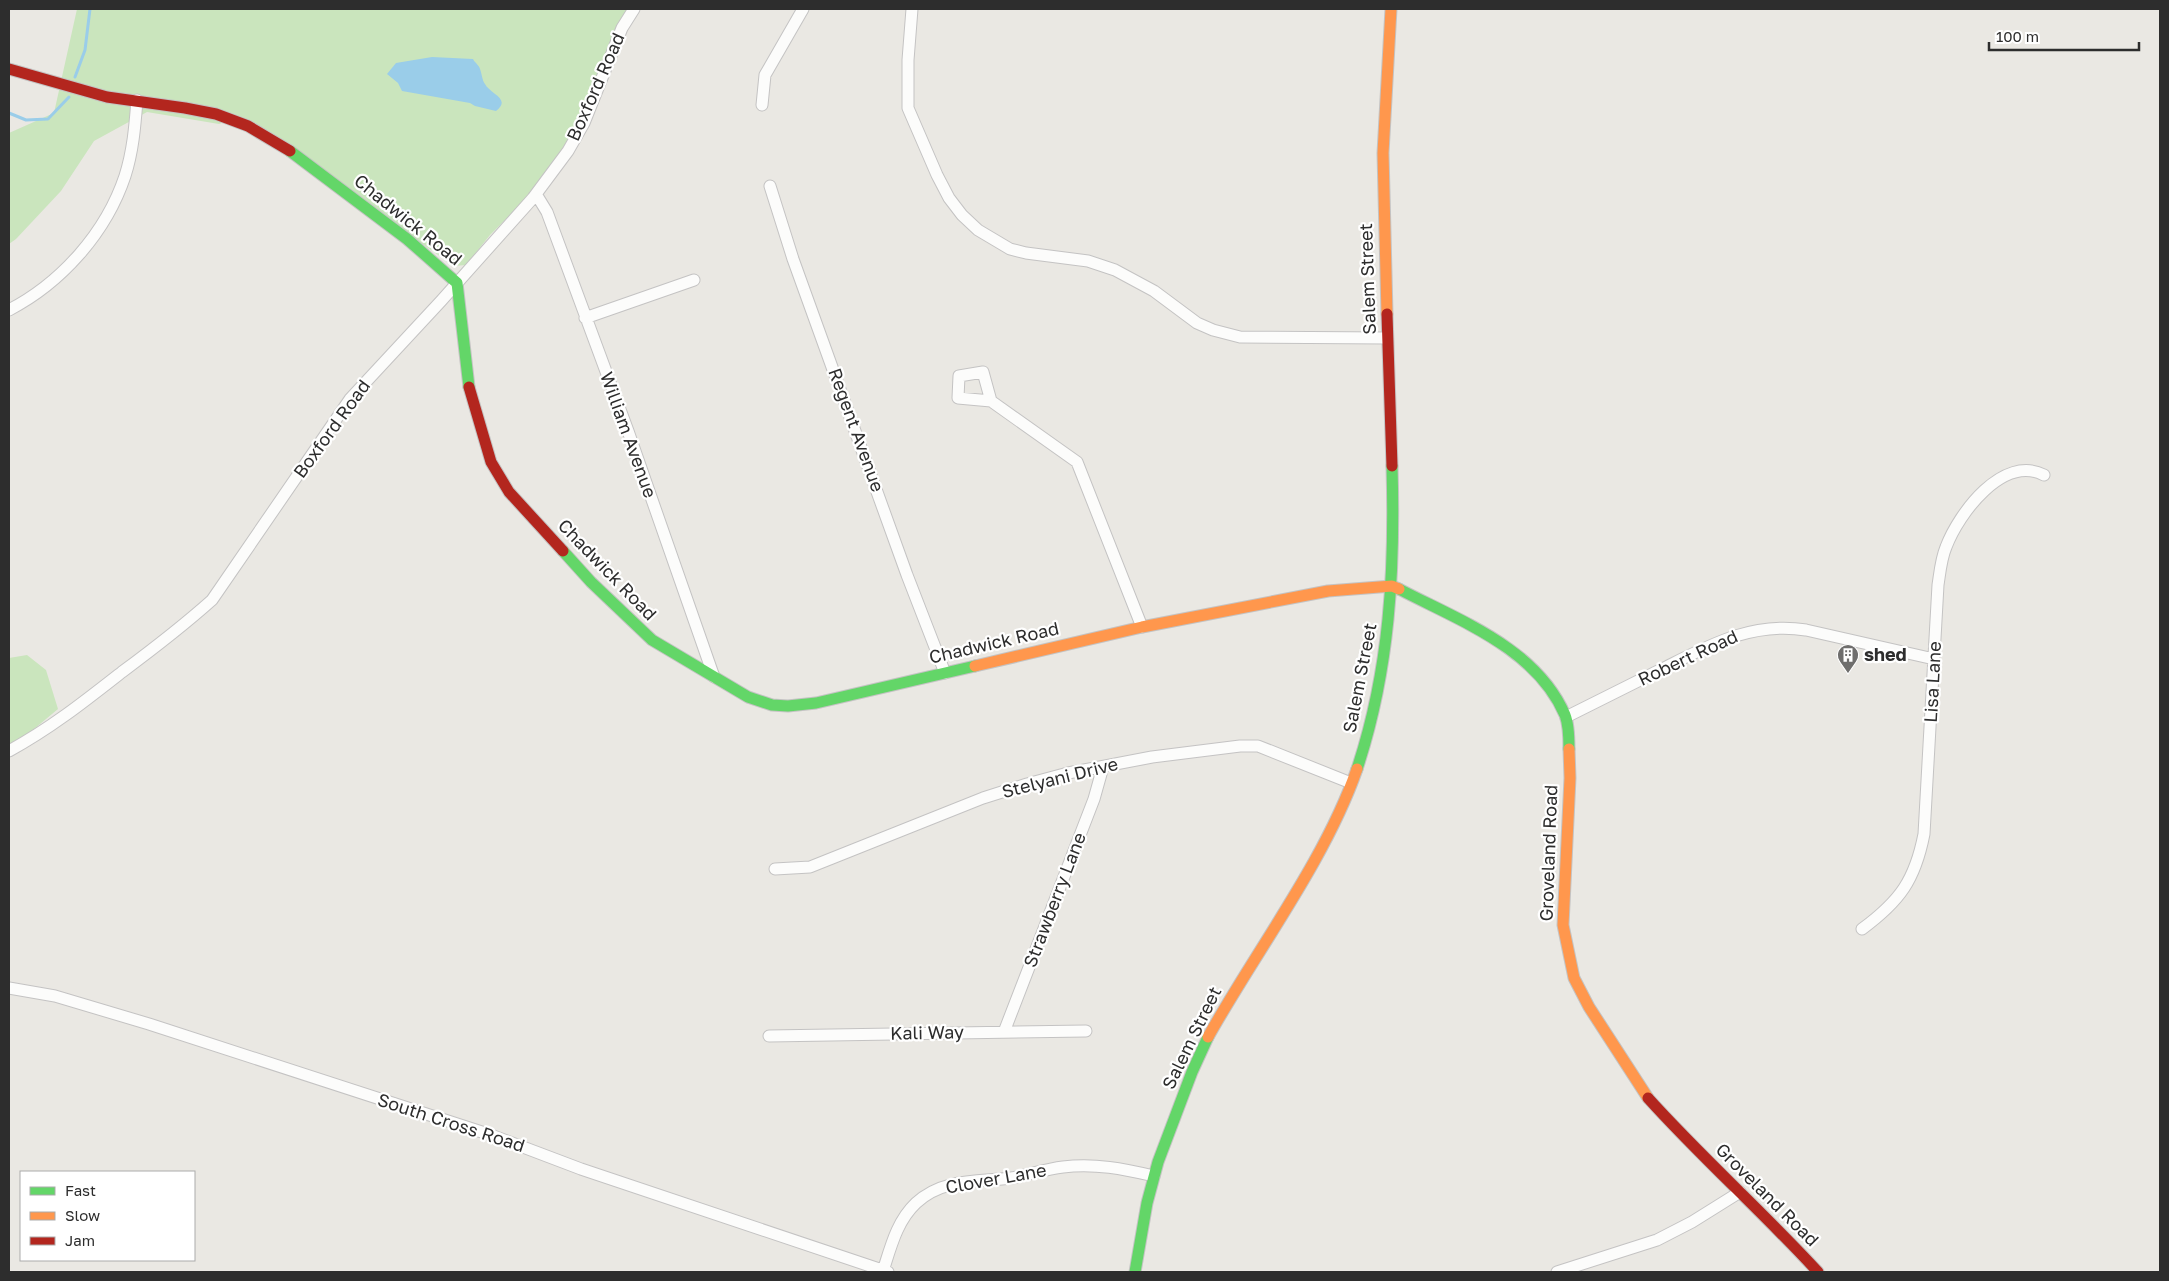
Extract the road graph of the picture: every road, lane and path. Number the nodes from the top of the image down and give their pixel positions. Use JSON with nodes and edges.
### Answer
{"nodes":[{"id":1,"x":634,"y":9,"type":"edge"},
{"id":2,"x":803,"y":9,"type":"edge"},
{"id":3,"x":912,"y":9,"type":"edge"},
{"id":4,"x":1390,"y":9,"type":"edge"},
{"id":5,"x":9,"y":69,"type":"edge"},
{"id":6,"x":137,"y":100,"type":"junction"},
{"id":7,"x":762,"y":105,"type":"dead end"},
{"id":8,"x":770,"y":186,"type":"dead end"},
{"id":9,"x":536,"y":194,"type":"junction"},
{"id":10,"x":694,"y":280,"type":"dead end"},
{"id":11,"x":457,"y":283,"type":"junction"},
{"id":12,"x":9,"y":310,"type":"edge"},
{"id":13,"x":585,"y":318,"type":"junction"},
{"id":14,"x":1387,"y":338,"type":"junction"},
{"id":15,"x":991,"y":401,"type":"dead end"},
{"id":16,"x":2044,"y":475,"type":"dead end"},
{"id":17,"x":1392,"y":586,"type":"junction"},
{"id":18,"x":1142,"y":628,"type":"junction"},
{"id":19,"x":1934,"y":660,"type":"junction"},
{"id":20,"x":944,"y":673,"type":"junction"},
{"id":21,"x":714,"y":678,"type":"junction"},
{"id":22,"x":1566,"y":717,"type":"junction"},
{"id":23,"x":9,"y":751,"type":"edge"},
{"id":24,"x":1103,"y":767,"type":"junction"},
{"id":25,"x":1352,"y":783,"type":"junction"},
{"id":26,"x":775,"y":869,"type":"dead end"},
{"id":27,"x":1862,"y":929,"type":"dead end"},
{"id":28,"x":9,"y":988,"type":"edge"},
{"id":29,"x":1086,"y":1031,"type":"dead end"},
{"id":30,"x":1004,"y":1032,"type":"junction"},
{"id":31,"x":769,"y":1036,"type":"dead end"},
{"id":32,"x":1154,"y":1176,"type":"junction"},
{"id":33,"x":1740,"y":1192,"type":"junction"},
{"id":34,"x":886,"y":1271,"type":"edge"},
{"id":35,"x":1135,"y":1272,"type":"edge"},
{"id":36,"x":1557,"y":1272,"type":"edge"},
{"id":37,"x":1818,"y":1272,"type":"edge"}],
"edges":[{"from":1,"to":9,"type":"street","name":"Boxford Road"},
{"from":2,"to":7,"type":"street"},
{"from":3,"to":14,"type":"street"},
{"from":4,"to":14,"type":"main road","name":"Salem Street"},
{"from":5,"to":6,"type":"main road","name":"Chadwick Road"},
{"from":6,"to":11,"type":"main road","name":"Chadwick Road"},
{"from":6,"to":12,"type":"street"},
{"from":8,"to":20,"type":"street","name":"Regent Avenue"},
{"from":9,"to":11,"type":"street","name":"Boxford Road"},
{"from":9,"to":13,"type":"street","name":"William Avenue"},
{"from":10,"to":13,"type":"street"},
{"from":11,"to":21,"type":"main road","name":"Chadwick Road"},
{"from":11,"to":23,"type":"street","name":"Boxford Road"},
{"from":13,"to":21,"type":"street","name":"William Avenue"},
{"from":14,"to":17,"type":"main road","name":"Salem Street"},
{"from":15,"to":18,"type":"street"},
{"from":16,"to":19,"type":"street","name":"Lisa Lane"},
{"from":17,"to":18,"type":"main road","name":"Chadwick Road"},
{"from":17,"to":22,"type":"main road","name":"Groveland Road"},
{"from":17,"to":25,"type":"main road","name":"Salem Street"},
{"from":18,"to":20,"type":"main road","name":"Chadwick Road"},
{"from":19,"to":22,"type":"street","name":"Robert Road"},
{"from":19,"to":27,"type":"street","name":"Lisa Lane"},
{"from":20,"to":21,"type":"main road","name":"Chadwick Road"},
{"from":22,"to":33,"type":"main road","name":"Groveland Road"},
{"from":24,"to":25,"type":"street","name":"Stelyani Drive"},
{"from":24,"to":26,"type":"street","name":"Stelyani Drive"},
{"from":24,"to":30,"type":"street","name":"Strawberry Lane"},
{"from":25,"to":32,"type":"main road","name":"Salem Street"},
{"from":28,"to":34,"type":"street","name":"South Cross Road"},
{"from":29,"to":30,"type":"street","name":"Kali Way"},
{"from":30,"to":31,"type":"street","name":"Kali Way"},
{"from":32,"to":34,"type":"street","name":"Clover Lane"},
{"from":32,"to":35,"type":"main road","name":"Salem Street"},
{"from":33,"to":36,"type":"street"},
{"from":33,"to":37,"type":"main road","name":"Groveland Road"}]}
